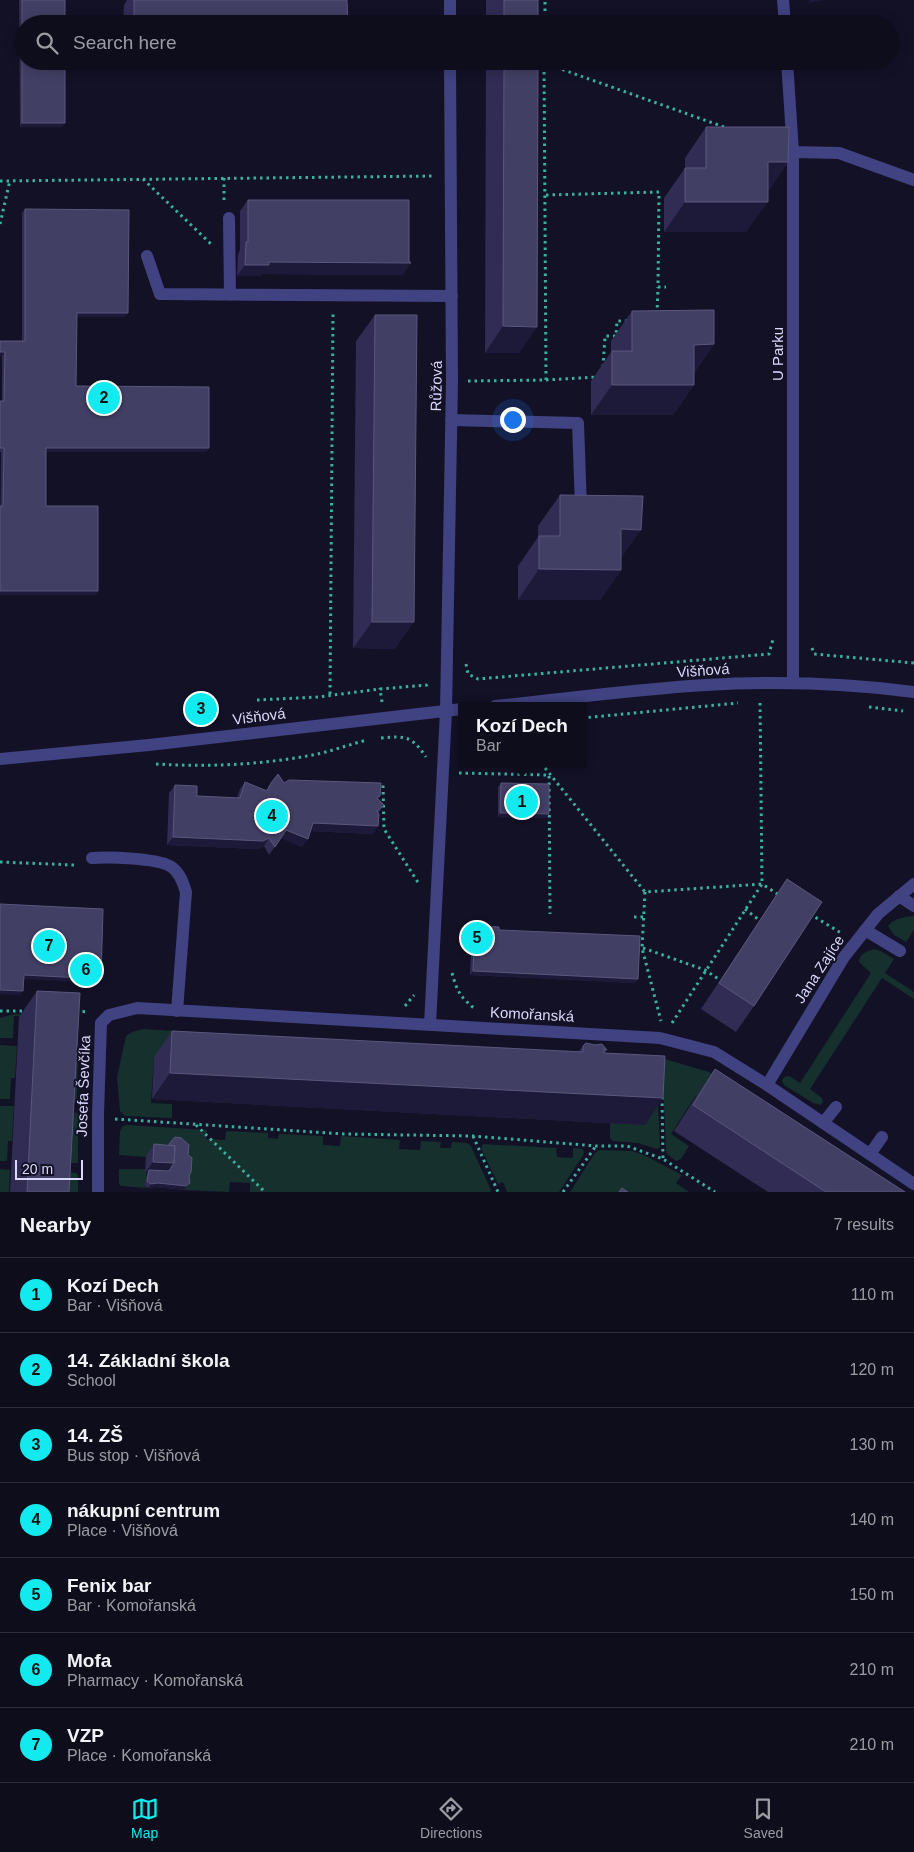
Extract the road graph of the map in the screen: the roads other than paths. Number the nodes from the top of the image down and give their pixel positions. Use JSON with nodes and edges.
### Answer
{"nodes":[{"id":1,"x":450,"y":0,"type":"edge"},
{"id":2,"x":783,"y":0,"type":"edge"},
{"id":3,"x":450,"y":15,"type":"edge"},
{"id":4,"x":784,"y":15,"type":"edge"},
{"id":5,"x":450,"y":70,"type":"edge"},
{"id":6,"x":788,"y":70,"type":"edge"},
{"id":7,"x":793,"y":152,"type":"junction"},
{"id":8,"x":914,"y":180,"type":"edge"},
{"id":9,"x":229,"y":218,"type":"road end"},
{"id":10,"x":147,"y":256,"type":"dead end"},
{"id":11,"x":230,"y":295,"type":"junction"},
{"id":12,"x":452,"y":296,"type":"junction"},
{"id":13,"x":451,"y":420,"type":"junction"},
{"id":14,"x":581,"y":508,"type":"edge"},
{"id":15,"x":793,"y":683,"type":"junction"},
{"id":16,"x":914,"y":692,"type":"edge"},
{"id":17,"x":535,"y":702,"type":"edge"},
{"id":18,"x":458,"y":710,"type":"edge"},
{"id":19,"x":446,"y":711,"type":"junction"},
{"id":20,"x":0,"y":759,"type":"edge"},
{"id":21,"x":92,"y":858,"type":"dead end"},
{"id":22,"x":914,"y":884,"type":"edge"},
{"id":23,"x":899,"y":896,"type":"junction"},
{"id":24,"x":914,"y":906,"type":"edge"},
{"id":25,"x":865,"y":930,"type":"junction"},
{"id":26,"x":900,"y":951,"type":"dead end"},
{"id":27,"x":177,"y":1010,"type":"junction"},
{"id":28,"x":105,"y":1019,"type":"joint"},
{"id":29,"x":430,"y":1024,"type":"junction"},
{"id":30,"x":767,"y":1085,"type":"junction"},
{"id":31,"x":836,"y":1107,"type":"dead end"},
{"id":32,"x":823,"y":1123,"type":"junction"},
{"id":33,"x":882,"y":1137,"type":"dead end"},
{"id":34,"x":870,"y":1154,"type":"junction"},
{"id":35,"x":914,"y":1184,"type":"edge"},
{"id":36,"x":98,"y":1192,"type":"edge"}],
"edges":[{"from":1,"to":3,"type":"street"},
{"from":2,"to":4,"type":"street"},
{"from":5,"to":12,"type":"street","name":"Růžová"},
{"from":6,"to":7,"type":"street","name":"U Parku"},
{"from":7,"to":8,"type":"street"},
{"from":7,"to":15,"type":"street","name":"U Parku"},
{"from":9,"to":11,"type":"street"},
{"from":10,"to":11,"type":"street"},
{"from":11,"to":12,"type":"street"},
{"from":12,"to":13,"type":"street","name":"Růžová"},
{"from":13,"to":14,"type":"street"},
{"from":13,"to":19,"type":"street","name":"Růžová"},
{"from":15,"to":16,"type":"street","name":"Višňová"},
{"from":15,"to":17,"type":"street","name":"Višňová"},
{"from":18,"to":19,"type":"street","name":"Višňová"},
{"from":19,"to":20,"type":"street","name":"Višňová"},
{"from":19,"to":29,"type":"street","name":"Růžová"},
{"from":21,"to":27,"type":"street"},
{"from":22,"to":23,"type":"street","name":"Jana Zajíce"},
{"from":23,"to":24,"type":"street"},
{"from":23,"to":25,"type":"street","name":"Jana Zajíce"},
{"from":25,"to":26,"type":"street"},
{"from":25,"to":30,"type":"street","name":"Jana Zajíce"},
{"from":27,"to":28,"type":"street","name":"Komořanská"},
{"from":27,"to":29,"type":"street","name":"Komořanská"},
{"from":28,"to":36,"type":"street","name":"Josefa Ševčíka"},
{"from":29,"to":30,"type":"street","name":"Komořanská"},
{"from":30,"to":32,"type":"street","name":"Komořanská"},
{"from":31,"to":32,"type":"street"},
{"from":32,"to":34,"type":"street","name":"Komořanská"},
{"from":33,"to":34,"type":"street"},
{"from":34,"to":35,"type":"street","name":"Komořanská"}]}
